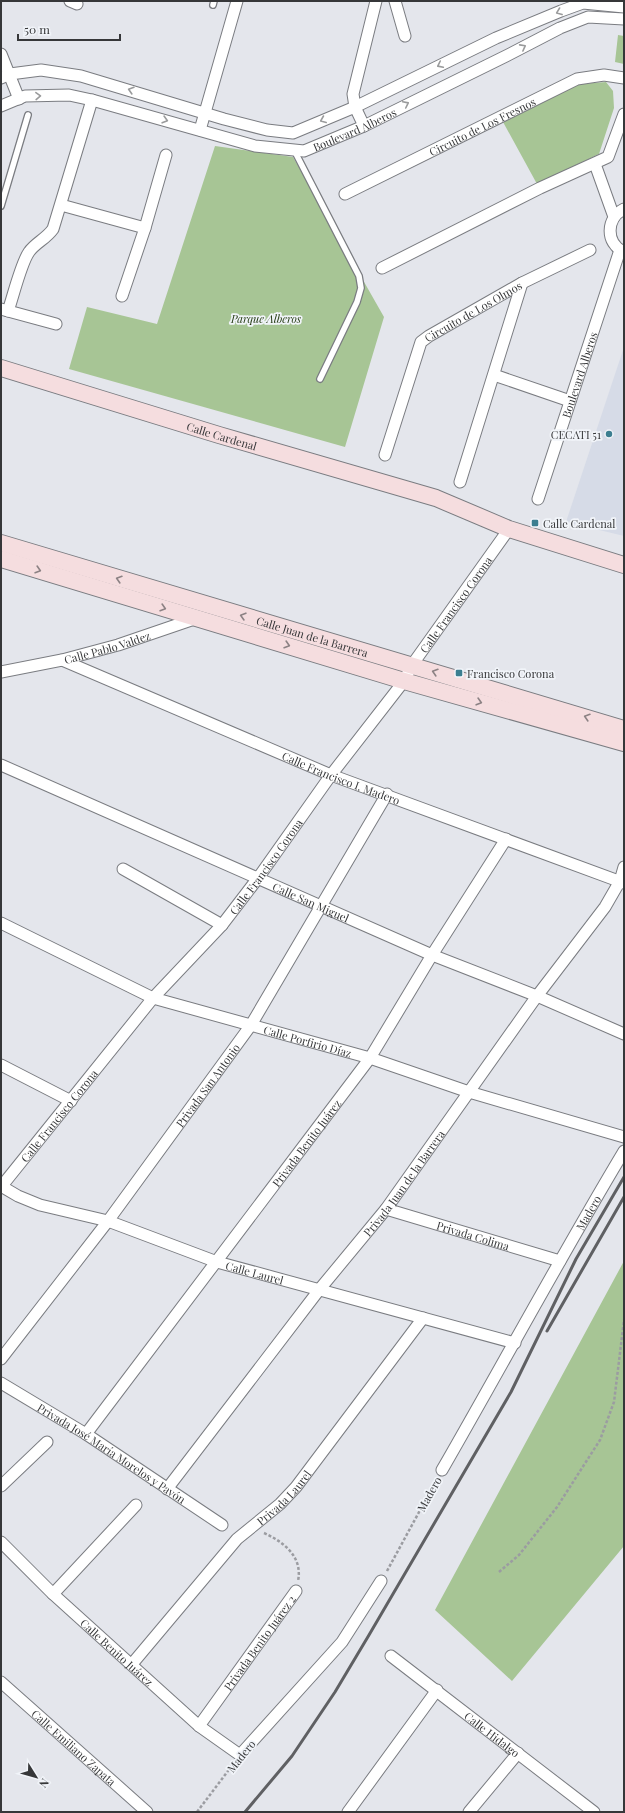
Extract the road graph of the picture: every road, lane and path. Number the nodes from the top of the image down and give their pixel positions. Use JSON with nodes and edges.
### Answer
{"nodes":[{"id":1,"x":237,"y":1,"type":"edge"},
{"id":2,"x":376,"y":1,"type":"edge"},
{"id":3,"x":395,"y":1,"type":"edge"},
{"id":4,"x":583,"y":2,"type":"edge"},
{"id":5,"x":624,"y":7,"type":"edge"},
{"id":6,"x":588,"y":17,"type":"junction"},
{"id":7,"x":624,"y":19,"type":"edge"},
{"id":8,"x":405,"y":36,"type":"dead end"},
{"id":9,"x":1,"y":54,"type":"edge"},
{"id":10,"x":6,"y":76,"type":"edge"},
{"id":11,"x":624,"y":78,"type":"edge"},
{"id":12,"x":19,"y":99,"type":"junction"},
{"id":13,"x":92,"y":100,"type":"junction"},
{"id":14,"x":1,"y":106,"type":"edge"},
{"id":15,"x":355,"y":107,"type":"junction"},
{"id":16,"x":205,"y":112,"type":"junction"},
{"id":17,"x":624,"y":114,"type":"edge"},
{"id":18,"x":28,"y":115,"type":"dead end"},
{"id":19,"x":364,"y":126,"type":"junction"},
{"id":20,"x":200,"y":130,"type":"junction"},
{"id":21,"x":293,"y":150,"type":"junction"},
{"id":22,"x":166,"y":155,"type":"dead end"},
{"id":23,"x":595,"y":164,"type":"junction"},
{"id":24,"x":1,"y":177,"type":"edge"},
{"id":25,"x":8,"y":179,"type":"junction"},
{"id":26,"x":345,"y":194,"type":"dead end"},
{"id":27,"x":61,"y":205,"type":"junction"},
{"id":28,"x":1,"y":206,"type":"edge"},
{"id":29,"x":624,"y":209,"type":"edge"},
{"id":30,"x":614,"y":217,"type":"junction"},
{"id":31,"x":145,"y":228,"type":"junction"},
{"id":32,"x":590,"y":250,"type":"dead end"},
{"id":33,"x":622,"y":251,"type":"edge"},
{"id":34,"x":382,"y":268,"type":"dead end"},
{"id":35,"x":522,"y":283,"type":"junction"},
{"id":36,"x":122,"y":296,"type":"dead end"},
{"id":37,"x":5,"y":310,"type":"edge"},
{"id":38,"x":56,"y":324,"type":"dead end"},
{"id":39,"x":1,"y":368,"type":"edge"},
{"id":40,"x":494,"y":375,"type":"junction"},
{"id":41,"x":320,"y":379,"type":"dead end"},
{"id":42,"x":570,"y":401,"type":"junction"},
{"id":43,"x":385,"y":455,"type":"dead end"},
{"id":44,"x":460,"y":482,"type":"dead end"},
{"id":45,"x":538,"y":499,"type":"dead end"},
{"id":46,"x":509,"y":529,"type":"junction"},
{"id":47,"x":1,"y":543,"type":"edge"},
{"id":48,"x":1,"y":559,"type":"edge"},
{"id":49,"x":624,"y":564,"type":"edge"},
{"id":50,"x":200,"y":611,"type":"junction"},
{"id":51,"x":62,"y":660,"type":"junction"},
{"id":52,"x":412,"y":665,"type":"junction"},
{"id":53,"x":2,"y":672,"type":"edge"},
{"id":54,"x":404,"y":680,"type":"junction"},
{"id":55,"x":624,"y":728,"type":"edge"},
{"id":56,"x":624,"y":743,"type":"edge"},
{"id":57,"x":1,"y":765,"type":"edge"},
{"id":58,"x":331,"y":775,"type":"junction"},
{"id":59,"x":387,"y":794,"type":"junction"},
{"id":60,"x":506,"y":839,"type":"junction"},
{"id":61,"x":624,"y":867,"type":"edge"},
{"id":62,"x":123,"y":869,"type":"dead end"},
{"id":63,"x":258,"y":878,"type":"junction"},
{"id":64,"x":622,"y":882,"type":"edge"},
{"id":65,"x":321,"y":907,"type":"junction"},
{"id":66,"x":1,"y":923,"type":"edge"},
{"id":67,"x":222,"y":925,"type":"junction"},
{"id":68,"x":432,"y":955,"type":"junction"},
{"id":69,"x":537,"y":996,"type":"junction"},
{"id":70,"x":153,"y":998,"type":"junction"},
{"id":71,"x":251,"y":1025,"type":"junction"},
{"id":72,"x":624,"y":1034,"type":"edge"},
{"id":73,"x":370,"y":1058,"type":"junction"},
{"id":74,"x":1,"y":1065,"type":"edge"},
{"id":75,"x":468,"y":1092,"type":"junction"},
{"id":76,"x":71,"y":1102,"type":"junction"},
{"id":77,"x":624,"y":1137,"type":"edge"},
{"id":78,"x":624,"y":1151,"type":"edge"},
{"id":79,"x":1,"y":1186,"type":"edge"},
{"id":80,"x":386,"y":1209,"type":"junction"},
{"id":81,"x":108,"y":1221,"type":"junction"},
{"id":82,"x":560,"y":1261,"type":"junction"},
{"id":83,"x":217,"y":1262,"type":"junction"},
{"id":84,"x":319,"y":1290,"type":"junction"},
{"id":85,"x":423,"y":1318,"type":"junction"},
{"id":86,"x":624,"y":1320,"type":"edge"},
{"id":87,"x":515,"y":1343,"type":"junction"},
{"id":88,"x":1,"y":1359,"type":"edge"},
{"id":89,"x":1,"y":1383,"type":"edge"},
{"id":90,"x":86,"y":1434,"type":"junction"},
{"id":91,"x":47,"y":1442,"type":"dead end"},
{"id":92,"x":442,"y":1470,"type":"joint"},
{"id":93,"x":1,"y":1486,"type":"edge"},
{"id":94,"x":167,"y":1489,"type":"junction"},
{"id":95,"x":136,"y":1505,"type":"dead end"},
{"id":96,"x":222,"y":1525,"type":"dead end"},
{"id":97,"x":252,"y":1528,"type":"junction"},
{"id":98,"x":1,"y":1542,"type":"edge"},
{"id":99,"x":499,"y":1572,"type":"dead end"},
{"id":100,"x":381,"y":1581,"type":"joint"},
{"id":101,"x":296,"y":1591,"type":"joint"},
{"id":102,"x":53,"y":1594,"type":"junction"},
{"id":103,"x":391,"y":1656,"type":"dead end"},
{"id":104,"x":132,"y":1664,"type":"junction"},
{"id":105,"x":1,"y":1682,"type":"edge"},
{"id":106,"x":437,"y":1690,"type":"junction"},
{"id":107,"x":199,"y":1726,"type":"junction"},
{"id":108,"x":518,"y":1753,"type":"junction"},
{"id":109,"x":240,"y":1755,"type":"junction"},
{"id":110,"x":147,"y":1812,"type":"edge"},
{"id":111,"x":197,"y":1812,"type":"edge"},
{"id":112,"x":348,"y":1812,"type":"edge"},
{"id":113,"x":469,"y":1812,"type":"edge"},
{"id":114,"x":594,"y":1812,"type":"edge"}],
"edges":[{"from":1,"to":16,"type":"street"},
{"from":2,"to":15,"type":"street"},
{"from":3,"to":8,"type":"street"},
{"from":4,"to":5,"type":"street","name":"Boulevard Alberos"},
{"from":4,"to":6,"type":"street"},
{"from":4,"to":15,"type":"street","name":"Boulevard Alberos","one_way":true},
{"from":6,"to":7,"type":"street","name":"Boulevard Alberos"},
{"from":19,"to":6,"type":"street","name":"Boulevard Alberos","one_way":true},
{"from":9,"to":10,"type":"street"},
{"from":10,"to":12,"type":"street"},
{"from":16,"to":10,"type":"street","name":"Boulevard Alberos","one_way":true},
{"from":11,"to":26,"type":"street","name":"Circuito de Los Fresnos"},
{"from":12,"to":13,"type":"street","name":"Boulevard Alberos","one_way":true},
{"from":12,"to":14,"type":"street","name":"Boulevard Alberos"},
{"from":13,"to":20,"type":"street","name":"Boulevard Alberos","one_way":true},
{"from":13,"to":27,"type":"street"},
{"from":15,"to":16,"type":"street","name":"Boulevard Alberos","one_way":true},
{"from":15,"to":19,"type":"street"},
{"from":16,"to":20,"type":"street"},
{"from":17,"to":23,"type":"street"},
{"from":18,"to":25,"type":"lane"},
{"from":19,"to":21,"type":"street","name":"Boulevard Alberos"},
{"from":20,"to":21,"type":"street","name":"Boulevard Alberos"},
{"from":21,"to":41,"type":"lane"},
{"from":22,"to":31,"type":"street"},
{"from":23,"to":30,"type":"street"},
{"from":23,"to":34,"type":"street"},
{"from":24,"to":25,"type":"lane"},
{"from":25,"to":28,"type":"lane"},
{"from":27,"to":31,"type":"street"},
{"from":27,"to":37,"type":"street"},
{"from":29,"to":30,"type":"street"},
{"from":30,"to":33,"type":"street"},
{"from":31,"to":36,"type":"street"},
{"from":32,"to":35,"type":"street","name":"Circuito de Los Olmos"},
{"from":33,"to":42,"type":"street","name":"Boulevard Alberos"},
{"from":35,"to":40,"type":"street","name":"Circuito de Los Olmos"},
{"from":35,"to":43,"type":"street","name":"Circuito de Los Olmos"},
{"from":37,"to":38,"type":"street"},
{"from":39,"to":46,"type":"main road","name":"Calle Cardenal"},
{"from":40,"to":42,"type":"street"},
{"from":40,"to":44,"type":"street","name":"Circuito de Los Olmos"},
{"from":42,"to":45,"type":"street","name":"Boulevard Alberos"},
{"from":46,"to":49,"type":"main road","name":"Calle Cardenal"},
{"from":46,"to":52,"type":"street","name":"Calle Francisco Corona"},
{"from":50,"to":47,"type":"main road","name":"Calle Juan de la Barrera","one_way":true},
{"from":48,"to":50,"type":"main road","name":"Calle Juan de la Barrera","one_way":true},
{"from":50,"to":51,"type":"street","name":"Calle Pablo Valdez"},
{"from":52,"to":50,"type":"main road","name":"Calle Juan de la Barrera","one_way":true},
{"from":50,"to":54,"type":"main road","name":"Calle Juan de la Barrera","one_way":true},
{"from":51,"to":53,"type":"street","name":"Calle Pablo Valdez"},
{"from":51,"to":58,"type":"street","name":"Calle Francisco I. Madero"},
{"from":52,"to":54,"type":"street","name":"Calle Francisco Corona"},
{"from":55,"to":52,"type":"main road","name":"Calle Juan de la Barrera","one_way":true},
{"from":54,"to":56,"type":"main road","name":"Calle Juan de la Barrera","one_way":true},
{"from":54,"to":58,"type":"street","name":"Calle Francisco Corona"},
{"from":57,"to":63,"type":"street","name":"Calle San Miguel"},
{"from":58,"to":59,"type":"street","name":"Calle Francisco I. Madero"},
{"from":58,"to":63,"type":"street","name":"Calle Francisco Corona"},
{"from":59,"to":60,"type":"street","name":"Calle Francisco I. Madero"},
{"from":59,"to":65,"type":"street","name":"Privada San Antonio"},
{"from":60,"to":64,"type":"street","name":"Calle Francisco I. Madero"},
{"from":60,"to":68,"type":"street","name":"Privada Benito Juárez"},
{"from":61,"to":64,"type":"street","name":"Privada Juan de la Barrera"},
{"from":62,"to":67,"type":"street"},
{"from":63,"to":65,"type":"street","name":"Calle San Miguel"},
{"from":63,"to":67,"type":"street","name":"Calle Francisco Corona"},
{"from":64,"to":69,"type":"street","name":"Privada Juan de la Barrera"},
{"from":65,"to":68,"type":"street","name":"Calle San Miguel"},
{"from":65,"to":71,"type":"street","name":"Privada San Antonio"},
{"from":66,"to":70,"type":"street","name":"Calle Porfirio Díaz"},
{"from":67,"to":70,"type":"street","name":"Calle Francisco Corona"},
{"from":68,"to":69,"type":"street","name":"Calle San Miguel"},
{"from":68,"to":73,"type":"street","name":"Privada Benito Juárez"},
{"from":69,"to":72,"type":"street","name":"Calle San Miguel"},
{"from":69,"to":75,"type":"street","name":"Privada Juan de la Barrera"},
{"from":70,"to":71,"type":"street","name":"Calle Porfirio Díaz"},
{"from":70,"to":76,"type":"street","name":"Calle Francisco Corona"},
{"from":71,"to":73,"type":"street","name":"Calle Porfirio Díaz"},
{"from":71,"to":81,"type":"street","name":"Privada San Antonio"},
{"from":73,"to":75,"type":"street","name":"Calle Porfirio Díaz"},
{"from":73,"to":83,"type":"street","name":"Privada Benito Juárez"},
{"from":74,"to":76,"type":"street"},
{"from":75,"to":77,"type":"street","name":"Calle Porfirio Díaz"},
{"from":75,"to":80,"type":"street","name":"Privada Juan de la Barrera"},
{"from":76,"to":79,"type":"street","name":"Calle Francisco Corona"},
{"from":78,"to":82,"type":"street","name":"Madero"},
{"from":79,"to":81,"type":"street","name":"Calle Laurel"},
{"from":80,"to":82,"type":"street","name":"Privada Colima"},
{"from":80,"to":84,"type":"street","name":"Privada Juan de la Barrera"},
{"from":81,"to":83,"type":"street","name":"Calle Laurel"},
{"from":81,"to":88,"type":"street","name":"Privada San Antonio"},
{"from":82,"to":87,"type":"street","name":"Madero"},
{"from":83,"to":84,"type":"street","name":"Calle Laurel"},
{"from":83,"to":90,"type":"street","name":"Privada Benito Juárez"},
{"from":84,"to":85,"type":"street","name":"Calle Laurel"},
{"from":84,"to":94,"type":"street","name":"Privada Juan de la Barrera"},
{"from":85,"to":87,"type":"street","name":"Calle Laurel"},
{"from":85,"to":97,"type":"street","name":"Privada Laurel"},
{"from":86,"to":99,"type":"path"},
{"from":87,"to":92,"type":"street","name":"Madero"},
{"from":89,"to":90,"type":"street","name":"Privada José María Morelos y Pavón"},
{"from":90,"to":94,"type":"street","name":"Privada José María Morelos y Pavón"},
{"from":91,"to":93,"type":"street"},
{"from":92,"to":100,"type":"path","name":"Madero"},
{"from":94,"to":96,"type":"street","name":"Privada José María Morelos y Pavón"},
{"from":95,"to":102,"type":"street"},
{"from":97,"to":101,"type":"path","name":"Privada Benito Juárez 2"},
{"from":97,"to":104,"type":"street","name":"Privada Laurel"},
{"from":98,"to":102,"type":"street","name":"Calle Benito Juárez"},
{"from":100,"to":109,"type":"street","name":"Madero"},
{"from":101,"to":107,"type":"street","name":"Privada Benito Juárez 2"},
{"from":102,"to":104,"type":"street","name":"Calle Benito Juárez"},
{"from":103,"to":106,"type":"street","name":"Calle Hidalgo"},
{"from":104,"to":107,"type":"street","name":"Calle Benito Juárez"},
{"from":105,"to":110,"type":"street","name":"Calle Emiliano Zapata"},
{"from":106,"to":108,"type":"street","name":"Calle Hidalgo"},
{"from":106,"to":112,"type":"street"},
{"from":107,"to":109,"type":"street","name":"Calle Benito Juárez"},
{"from":108,"to":113,"type":"street"},
{"from":108,"to":114,"type":"street","name":"Calle Hidalgo"},
{"from":109,"to":111,"type":"path","name":"Madero"}]}
